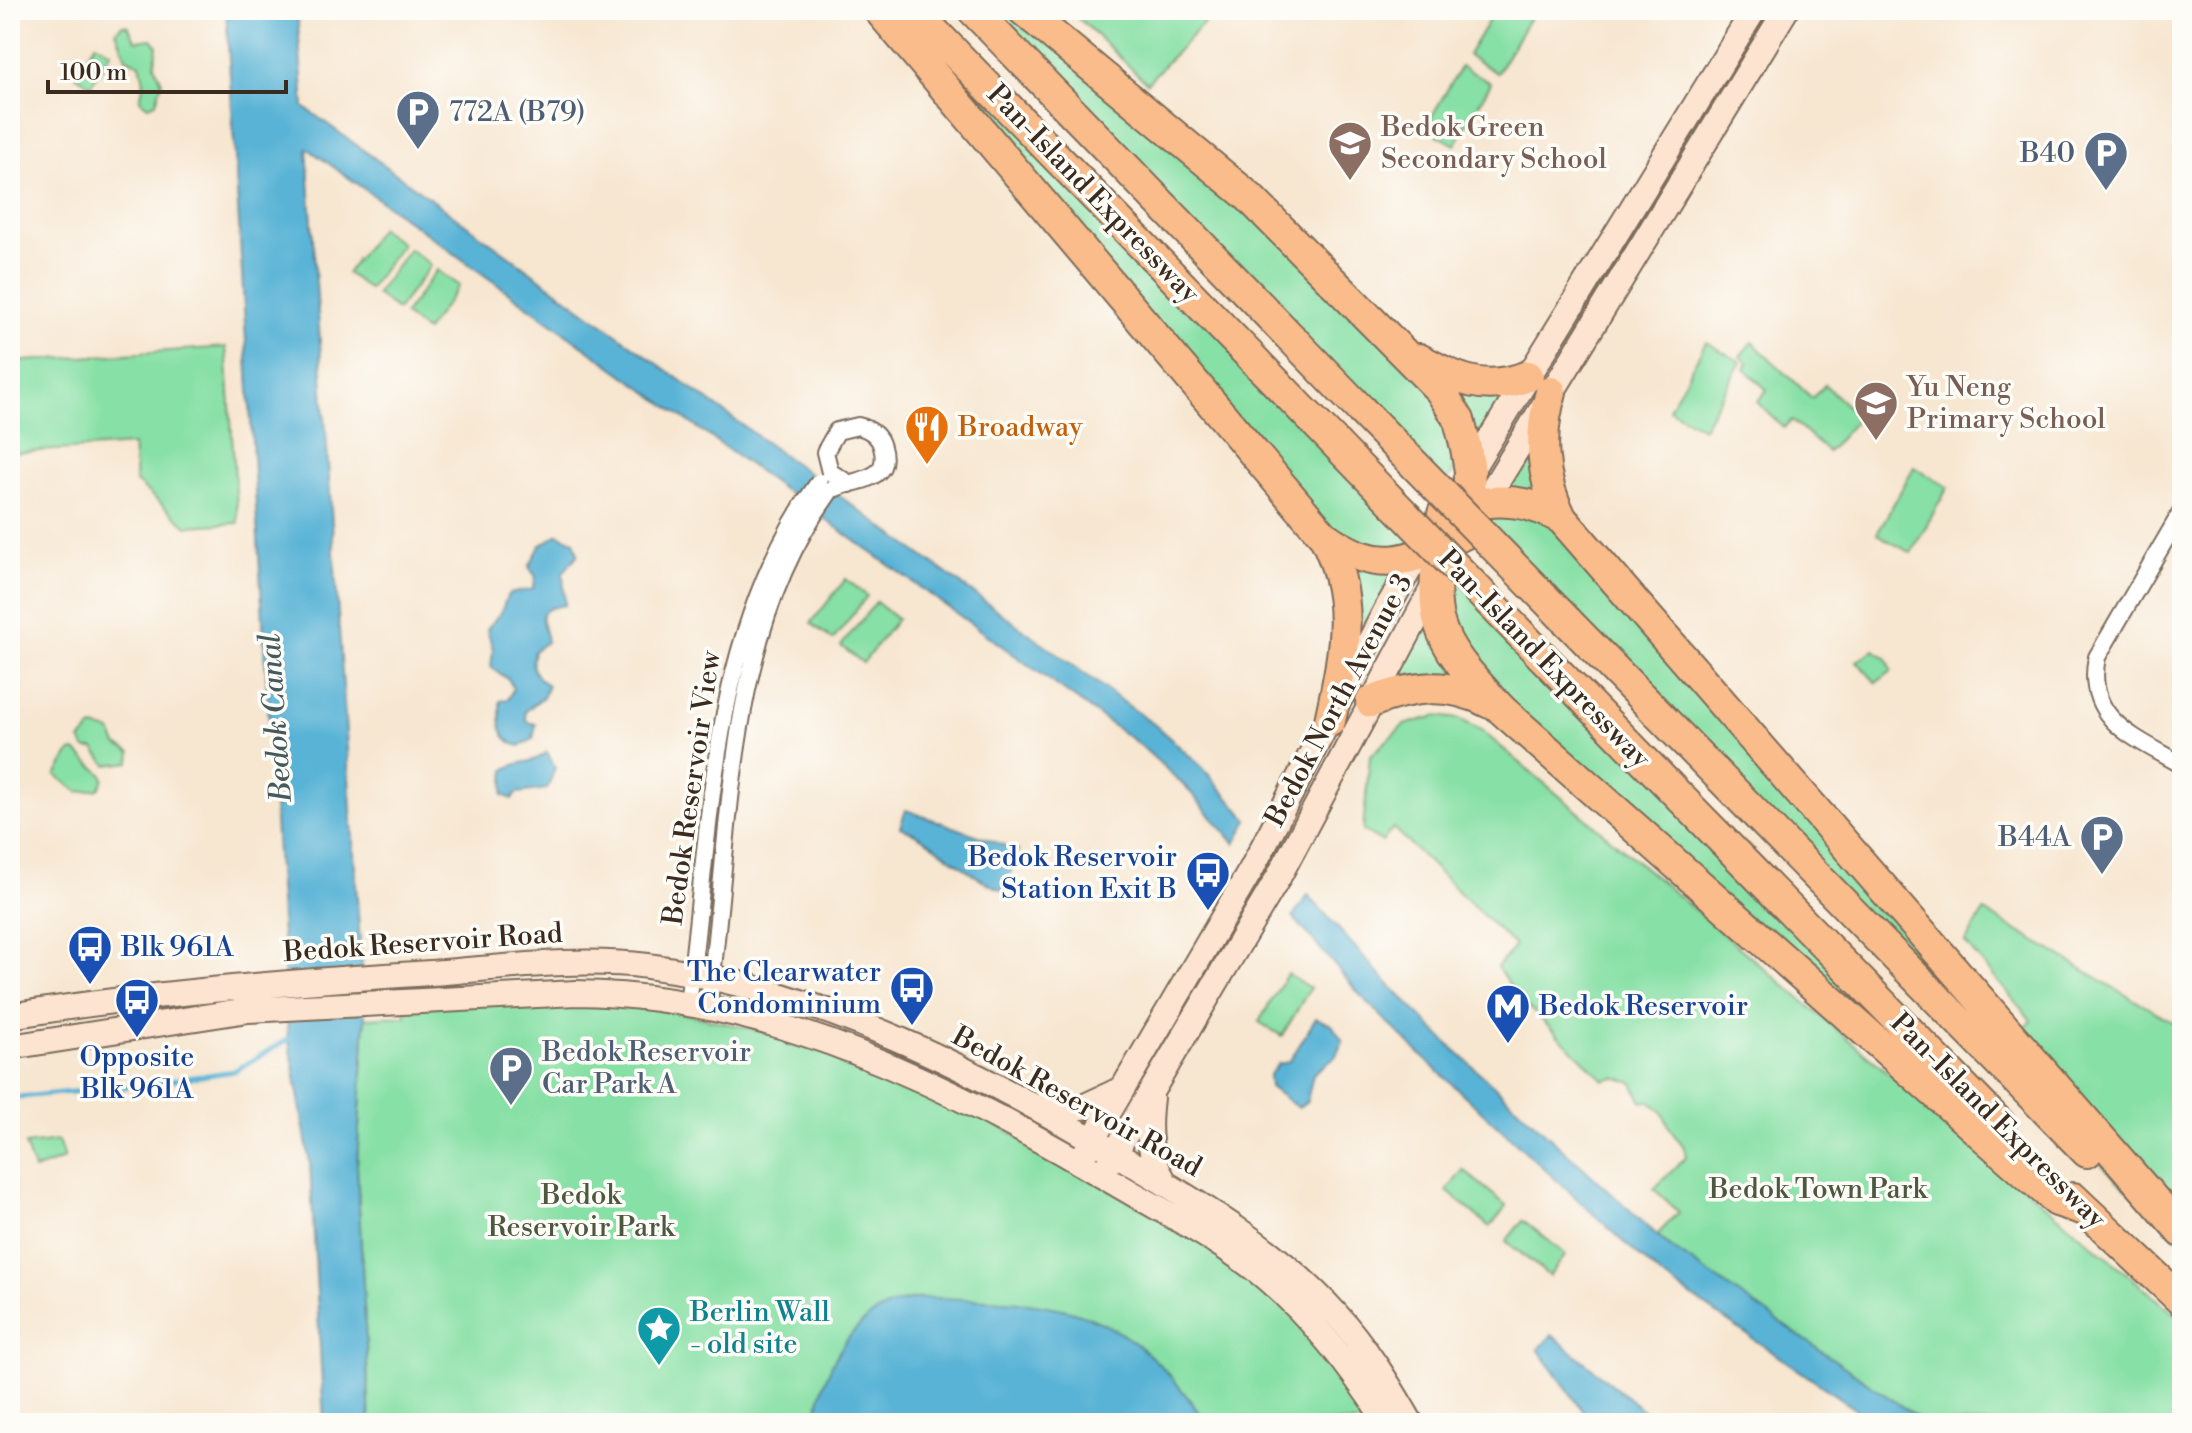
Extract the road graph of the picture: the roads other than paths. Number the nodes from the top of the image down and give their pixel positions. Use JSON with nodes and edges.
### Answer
{"nodes":[{"id":1,"x":879,"y":10,"type":"edge"},
{"id":2,"x":913,"y":10,"type":"edge"},
{"id":3,"x":973,"y":10,"type":"edge"},
{"id":4,"x":1023,"y":10,"type":"edge"},
{"id":5,"x":1754,"y":10,"type":"edge"},
{"id":6,"x":1786,"y":10,"type":"edge"},
{"id":7,"x":1401,"y":347,"type":"junction"},
{"id":8,"x":1540,"y":384,"type":"junction"},
{"id":9,"x":825,"y":457,"type":"junction"},
{"id":10,"x":1470,"y":471,"type":"junction"},
{"id":11,"x":850,"y":484,"type":"junction"},
{"id":12,"x":824,"y":486,"type":"junction"},
{"id":13,"x":2182,"y":511,"type":"edge"},
{"id":14,"x":1562,"y":519,"type":"junction"},
{"id":15,"x":1453,"y":526,"type":"junction"},
{"id":16,"x":1324,"y":536,"type":"junction"},
{"id":17,"x":1435,"y":582,"type":"junction"},
{"id":18,"x":1371,"y":702,"type":"junction"},
{"id":19,"x":1502,"y":710,"type":"junction"},
{"id":20,"x":1330,"y":721,"type":"junction"},
{"id":21,"x":2182,"y":765,"type":"edge"},
{"id":22,"x":702,"y":976,"type":"junction"},
{"id":23,"x":246,"y":998,"type":"junction"},
{"id":24,"x":698,"y":1005,"type":"junction"},
{"id":25,"x":10,"y":1016,"type":"edge"},
{"id":26,"x":10,"y":1047,"type":"edge"},
{"id":27,"x":1152,"y":1087,"type":"junction"},
{"id":28,"x":1122,"y":1089,"type":"junction"},
{"id":29,"x":1032,"y":1104,"type":"junction"},
{"id":30,"x":1092,"y":1139,"type":"junction"},
{"id":31,"x":1115,"y":1153,"type":"junction"},
{"id":32,"x":1080,"y":1162,"type":"junction"},
{"id":33,"x":1101,"y":1175,"type":"junction"},
{"id":34,"x":1166,"y":1184,"type":"junction"},
{"id":35,"x":2085,"y":1210,"type":"junction"},
{"id":36,"x":2182,"y":1232,"type":"edge"},
{"id":37,"x":2182,"y":1243,"type":"edge"},
{"id":38,"x":2182,"y":1301,"type":"edge"},
{"id":39,"x":1387,"y":1423,"type":"edge"},
{"id":40,"x":1411,"y":1423,"type":"edge"}],
"edges":[{"from":1,"to":16,"type":"highway"},
{"from":2,"to":35,"type":"highway","name":"Pan-Island Expressway","bridge":true},
{"from":3,"to":37,"type":"highway","name":"Pan-Island Expressway","bridge":true},
{"from":4,"to":7,"type":"highway"},
{"from":5,"to":8,"type":"main road","name":"Bedok North Avenue 3"},
{"from":6,"to":8,"type":"main road","name":"Bedok North Avenue 3"},
{"from":7,"to":8,"type":"highway"},
{"from":7,"to":10,"type":"highway"},
{"from":8,"to":10,"type":"main road","name":"Bedok North Avenue 3"},
{"from":8,"to":14,"type":"highway"},
{"from":8,"to":15,"type":"main road","name":"Bedok North Avenue 3"},
{"from":9,"to":11,"type":"street"},
{"from":9,"to":11,"type":"street","name":"Bedok Reservoir View"},
{"from":9,"to":12,"type":"street","name":"Bedok Reservoir View"},
{"from":10,"to":15,"type":"highway"},
{"from":11,"to":12,"type":"street","name":"Bedok Reservoir View"},
{"from":12,"to":22,"type":"street","name":"Bedok Reservoir View","bridge":true},
{"from":13,"to":21,"type":"street"},
{"from":14,"to":15,"type":"highway"},
{"from":14,"to":36,"type":"highway"},
{"from":15,"to":16,"type":"highway"},
{"from":15,"to":17,"type":"highway"},
{"from":15,"to":20,"type":"main road","name":"Bedok North Avenue 3"},
{"from":16,"to":20,"type":"highway"},
{"from":17,"to":18,"type":"main road","name":"Bedok North Avenue 3"},
{"from":17,"to":19,"type":"highway"},
{"from":18,"to":19,"type":"highway"},
{"from":18,"to":27,"type":"main road","name":"Bedok North Avenue 3"},
{"from":19,"to":35,"type":"highway"},
{"from":20,"to":28,"type":"main road","name":"Bedok North Avenue 3"},
{"from":22,"to":23,"type":"main road","name":"Bedok Reservoir Road"},
{"from":22,"to":24,"type":"street","name":"Bedok Reservoir View"},
{"from":22,"to":29,"type":"main road","name":"Bedok Reservoir Road"},
{"from":23,"to":24,"type":"main road","name":"Bedok Reservoir Road"},
{"from":23,"to":25,"type":"main road","name":"Bedok Reservoir Road"},
{"from":23,"to":26,"type":"main road","name":"Bedok Reservoir Road"},
{"from":24,"to":32,"type":"main road","name":"Bedok Reservoir Road"},
{"from":27,"to":31,"type":"main road","name":"Bedok North Avenue 3"},
{"from":27,"to":34,"type":"main road"},
{"from":28,"to":29,"type":"main road"},
{"from":28,"to":30,"type":"main road","name":"Bedok North Avenue 3"},
{"from":29,"to":30,"type":"main road","name":"Bedok Reservoir Road"},
{"from":30,"to":31,"type":"main road","name":"Bedok Reservoir Road"},
{"from":30,"to":32,"type":"main road","name":"Bedok North Avenue 3"},
{"from":31,"to":33,"type":"main road","name":"Bedok North Avenue 3"},
{"from":31,"to":34,"type":"main road","name":"Bedok Reservoir Road"},
{"from":32,"to":33,"type":"main road","name":"Bedok Reservoir Road"},
{"from":33,"to":39,"type":"main road","name":"Bedok Reservoir Road"},
{"from":34,"to":40,"type":"main road","name":"Bedok Reservoir Road"},
{"from":35,"to":38,"type":"highway","name":"Pan-Island Expressway"}]}
